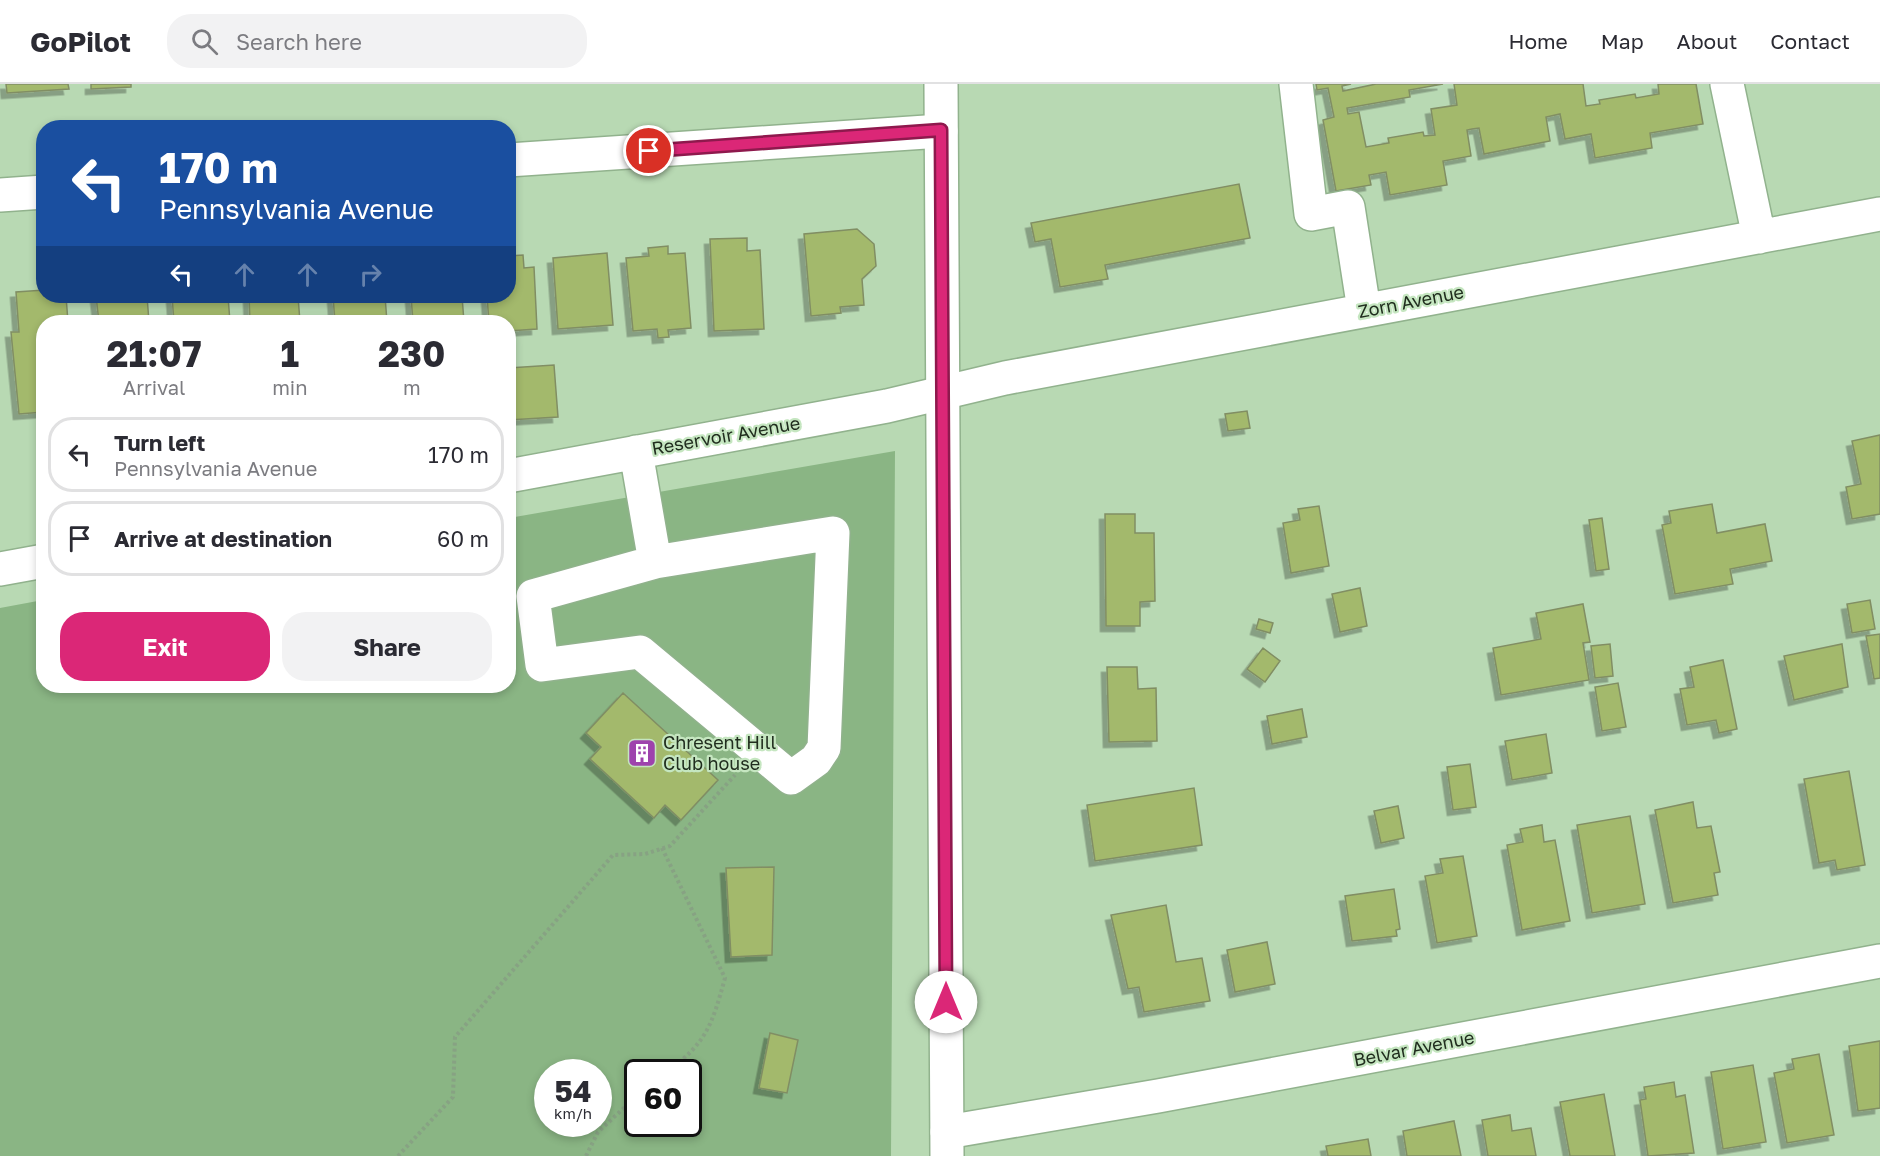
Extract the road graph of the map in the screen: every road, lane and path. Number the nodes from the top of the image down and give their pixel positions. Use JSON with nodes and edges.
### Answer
{"nodes":[{"id":1,"x":940,"y":84,"type":"edge"},
{"id":2,"x":1296,"y":84,"type":"edge"},
{"id":3,"x":1727,"y":84,"type":"edge"},
{"id":4,"x":941,"y":130,"type":"junction"},
{"id":5,"x":516,"y":159,"type":"edge"},
{"id":6,"x":36,"y":193,"type":"edge"},
{"id":7,"x":0,"y":195,"type":"edge"},
{"id":8,"x":1880,"y":214,"type":"edge"},
{"id":9,"x":1759,"y":237,"type":"junction"},
{"id":10,"x":1364,"y":310,"type":"junction"},
{"id":11,"x":943,"y":392,"type":"junction"},
{"id":12,"x":636,"y":452,"type":"junction"},
{"id":13,"x":516,"y":474,"type":"edge"},
{"id":14,"x":36,"y":562,"type":"edge"},
{"id":15,"x":655,"y":562,"type":"junction"},
{"id":16,"x":0,"y":569,"type":"edge"},
{"id":17,"x":757,"y":750,"type":"junction"},
{"id":18,"x":662,"y":849,"type":"junction"},
{"id":19,"x":1880,"y":961,"type":"edge"},
{"id":20,"x":685,"y":1059,"type":"edge"},
{"id":21,"x":624,"y":1108,"type":"edge"},
{"id":22,"x":947,"y":1144,"type":"edge"},
{"id":23,"x":398,"y":1156,"type":"edge"},
{"id":24,"x":586,"y":1156,"type":"edge"}],
"edges":[{"from":1,"to":4,"type":"street"},
{"from":2,"to":10,"type":"street"},
{"from":3,"to":9,"type":"street"},
{"from":4,"to":5,"type":"street"},
{"from":4,"to":11,"type":"street"},
{"from":6,"to":7,"type":"street"},
{"from":8,"to":9,"type":"street","name":"Zorn Avenue"},
{"from":9,"to":10,"type":"street","name":"Zorn Avenue"},
{"from":10,"to":11,"type":"street","name":"Zorn Avenue"},
{"from":11,"to":12,"type":"street","name":"Reservoir Avenue"},
{"from":11,"to":22,"type":"street"},
{"from":12,"to":13,"type":"street","name":"Reservoir Avenue"},
{"from":12,"to":15,"type":"street"},
{"from":14,"to":16,"type":"street"},
{"from":15,"to":17,"type":"street"},
{"from":15,"to":17,"type":"street"},
{"from":17,"to":18,"type":"path"},
{"from":18,"to":20,"type":"path"},
{"from":18,"to":23,"type":"path"},
{"from":19,"to":22,"type":"street","name":"Belvar Avenue"},
{"from":21,"to":24,"type":"path"}]}
